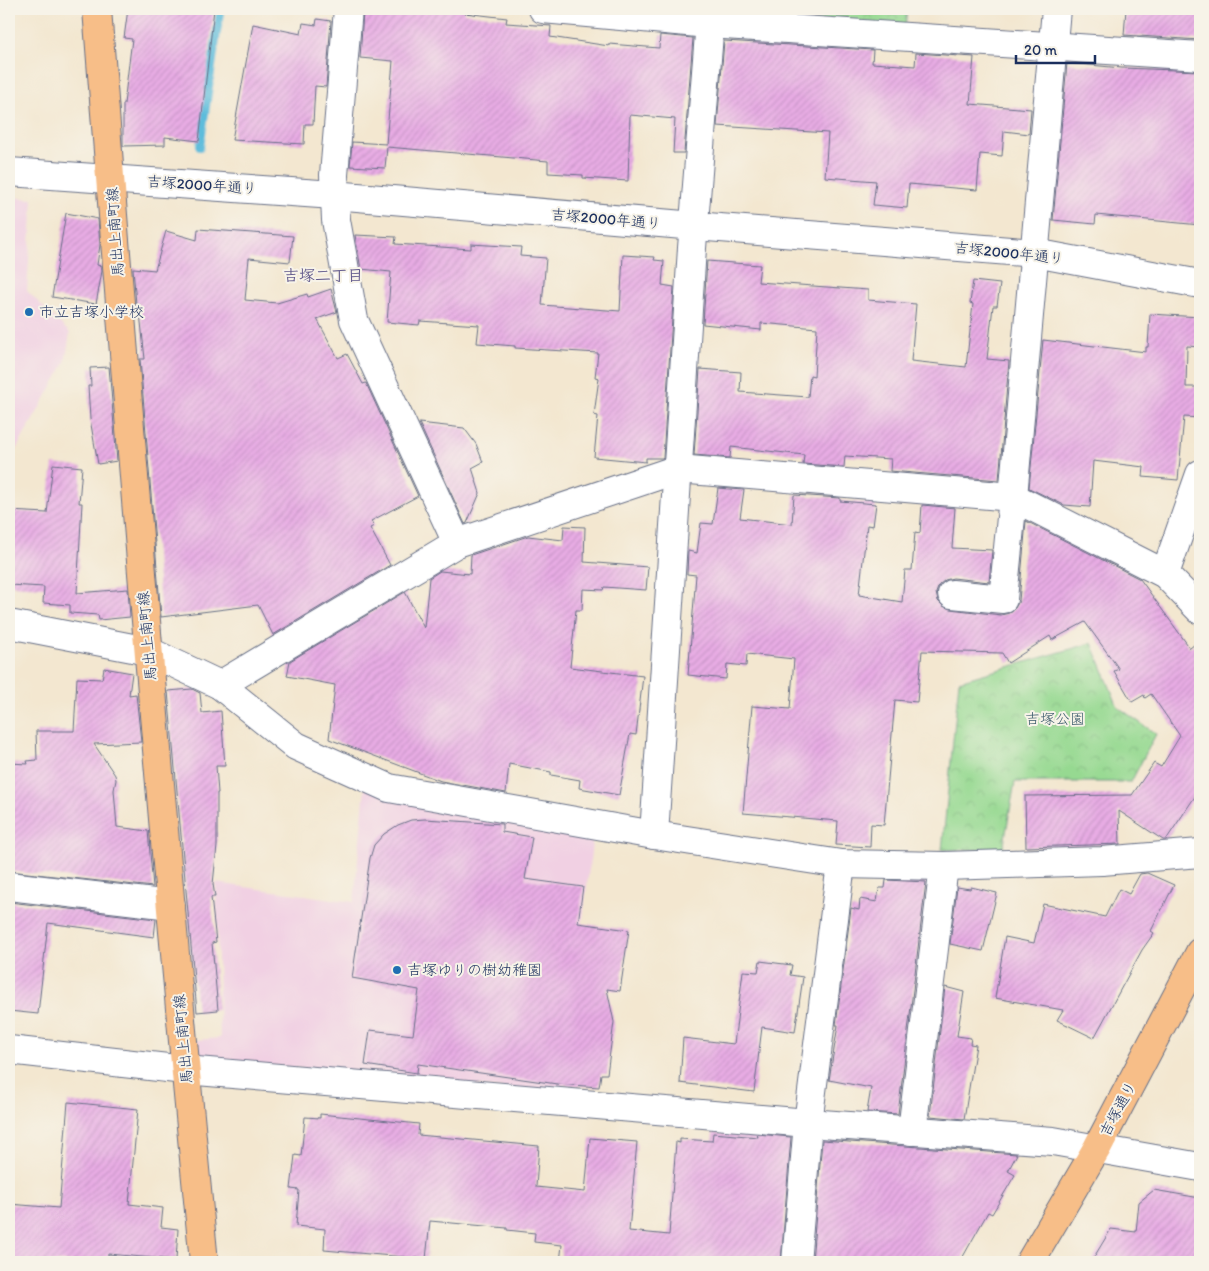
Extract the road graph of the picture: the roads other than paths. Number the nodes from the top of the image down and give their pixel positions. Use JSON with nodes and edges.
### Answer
{"nodes":[{"id":1,"x":97,"y":9,"type":"edge"},
{"id":2,"x":348,"y":9,"type":"edge"},
{"id":3,"x":543,"y":9,"type":"edge"},
{"id":4,"x":1056,"y":9,"type":"edge"},
{"id":5,"x":710,"y":16,"type":"edge"},
{"id":6,"x":1053,"y":46,"type":"junction"},
{"id":7,"x":1200,"y":56,"type":"edge"},
{"id":8,"x":9,"y":172,"type":"edge"},
{"id":9,"x":111,"y":178,"type":"junction"},
{"id":10,"x":334,"y":195,"type":"junction"},
{"id":11,"x":695,"y":226,"type":"junction"},
{"id":12,"x":1035,"y":253,"type":"junction"},
{"id":13,"x":1200,"y":284,"type":"edge"},
{"id":14,"x":678,"y":470,"type":"junction"},
{"id":15,"x":1200,"y":474,"type":"edge"},
{"id":16,"x":1013,"y":497,"type":"junction"},
{"id":17,"x":457,"y":542,"type":"junction"},
{"id":18,"x":1165,"y":574,"type":"junction"},
{"id":19,"x":952,"y":594,"type":"dead end"},
{"id":20,"x":1200,"y":610,"type":"edge"},
{"id":21,"x":9,"y":624,"type":"edge"},
{"id":22,"x":148,"y":651,"type":"junction"},
{"id":23,"x":220,"y":685,"type":"junction"},
{"id":24,"x":654,"y":835,"type":"junction"},
{"id":25,"x":1200,"y":854,"type":"edge"},
{"id":26,"x":841,"y":864,"type":"junction"},
{"id":27,"x":944,"y":866,"type":"junction"},
{"id":28,"x":9,"y":886,"type":"edge"},
{"id":29,"x":171,"y":905,"type":"junction"},
{"id":30,"x":1200,"y":952,"type":"edge"},
{"id":31,"x":9,"y":1050,"type":"edge"},
{"id":32,"x":185,"y":1070,"type":"junction"},
{"id":33,"x":808,"y":1123,"type":"junction"},
{"id":34,"x":912,"y":1131,"type":"junction"},
{"id":35,"x":1097,"y":1148,"type":"junction"},
{"id":36,"x":1200,"y":1166,"type":"edge"},
{"id":37,"x":204,"y":1262,"type":"edge"},
{"id":38,"x":796,"y":1262,"type":"edge"},
{"id":39,"x":1030,"y":1262,"type":"edge"}],
"edges":[{"from":1,"to":9,"type":"main road","name":"馬出上南町線"},
{"from":2,"to":10,"type":"street"},
{"from":3,"to":5,"type":"street"},
{"from":4,"to":6,"type":"street"},
{"from":5,"to":6,"type":"street"},
{"from":5,"to":11,"type":"street"},
{"from":6,"to":7,"type":"street"},
{"from":6,"to":12,"type":"street"},
{"from":8,"to":9,"type":"street","name":"吉塚2000年通り"},
{"from":9,"to":10,"type":"street","name":"吉塚2000年通り"},
{"from":9,"to":22,"type":"main road","name":"馬出上南町線"},
{"from":10,"to":11,"type":"street","name":"吉塚2000年通り"},
{"from":10,"to":17,"type":"street"},
{"from":11,"to":12,"type":"street","name":"吉塚2000年通り"},
{"from":11,"to":14,"type":"street"},
{"from":12,"to":13,"type":"street","name":"吉塚2000年通り"},
{"from":12,"to":16,"type":"street"},
{"from":14,"to":16,"type":"street"},
{"from":14,"to":17,"type":"street"},
{"from":14,"to":24,"type":"street"},
{"from":15,"to":18,"type":"street"},
{"from":16,"to":18,"type":"street"},
{"from":16,"to":19,"type":"street"},
{"from":17,"to":23,"type":"street"},
{"from":18,"to":20,"type":"street"},
{"from":21,"to":22,"type":"street"},
{"from":22,"to":23,"type":"street"},
{"from":22,"to":29,"type":"main road","name":"馬出上南町線"},
{"from":23,"to":24,"type":"street"},
{"from":24,"to":26,"type":"street"},
{"from":25,"to":27,"type":"street"},
{"from":26,"to":27,"type":"street"},
{"from":26,"to":33,"type":"street"},
{"from":27,"to":34,"type":"street"},
{"from":28,"to":29,"type":"street"},
{"from":29,"to":32,"type":"main road","name":"馬出上南町線"},
{"from":30,"to":35,"type":"main road","name":"吉塚通り"},
{"from":31,"to":32,"type":"street"},
{"from":32,"to":33,"type":"street"},
{"from":32,"to":37,"type":"main road","name":"馬出上南町線"},
{"from":33,"to":34,"type":"street"},
{"from":33,"to":38,"type":"street"},
{"from":34,"to":35,"type":"street"},
{"from":35,"to":36,"type":"street"},
{"from":35,"to":39,"type":"main road","name":"吉塚通り"}]}
